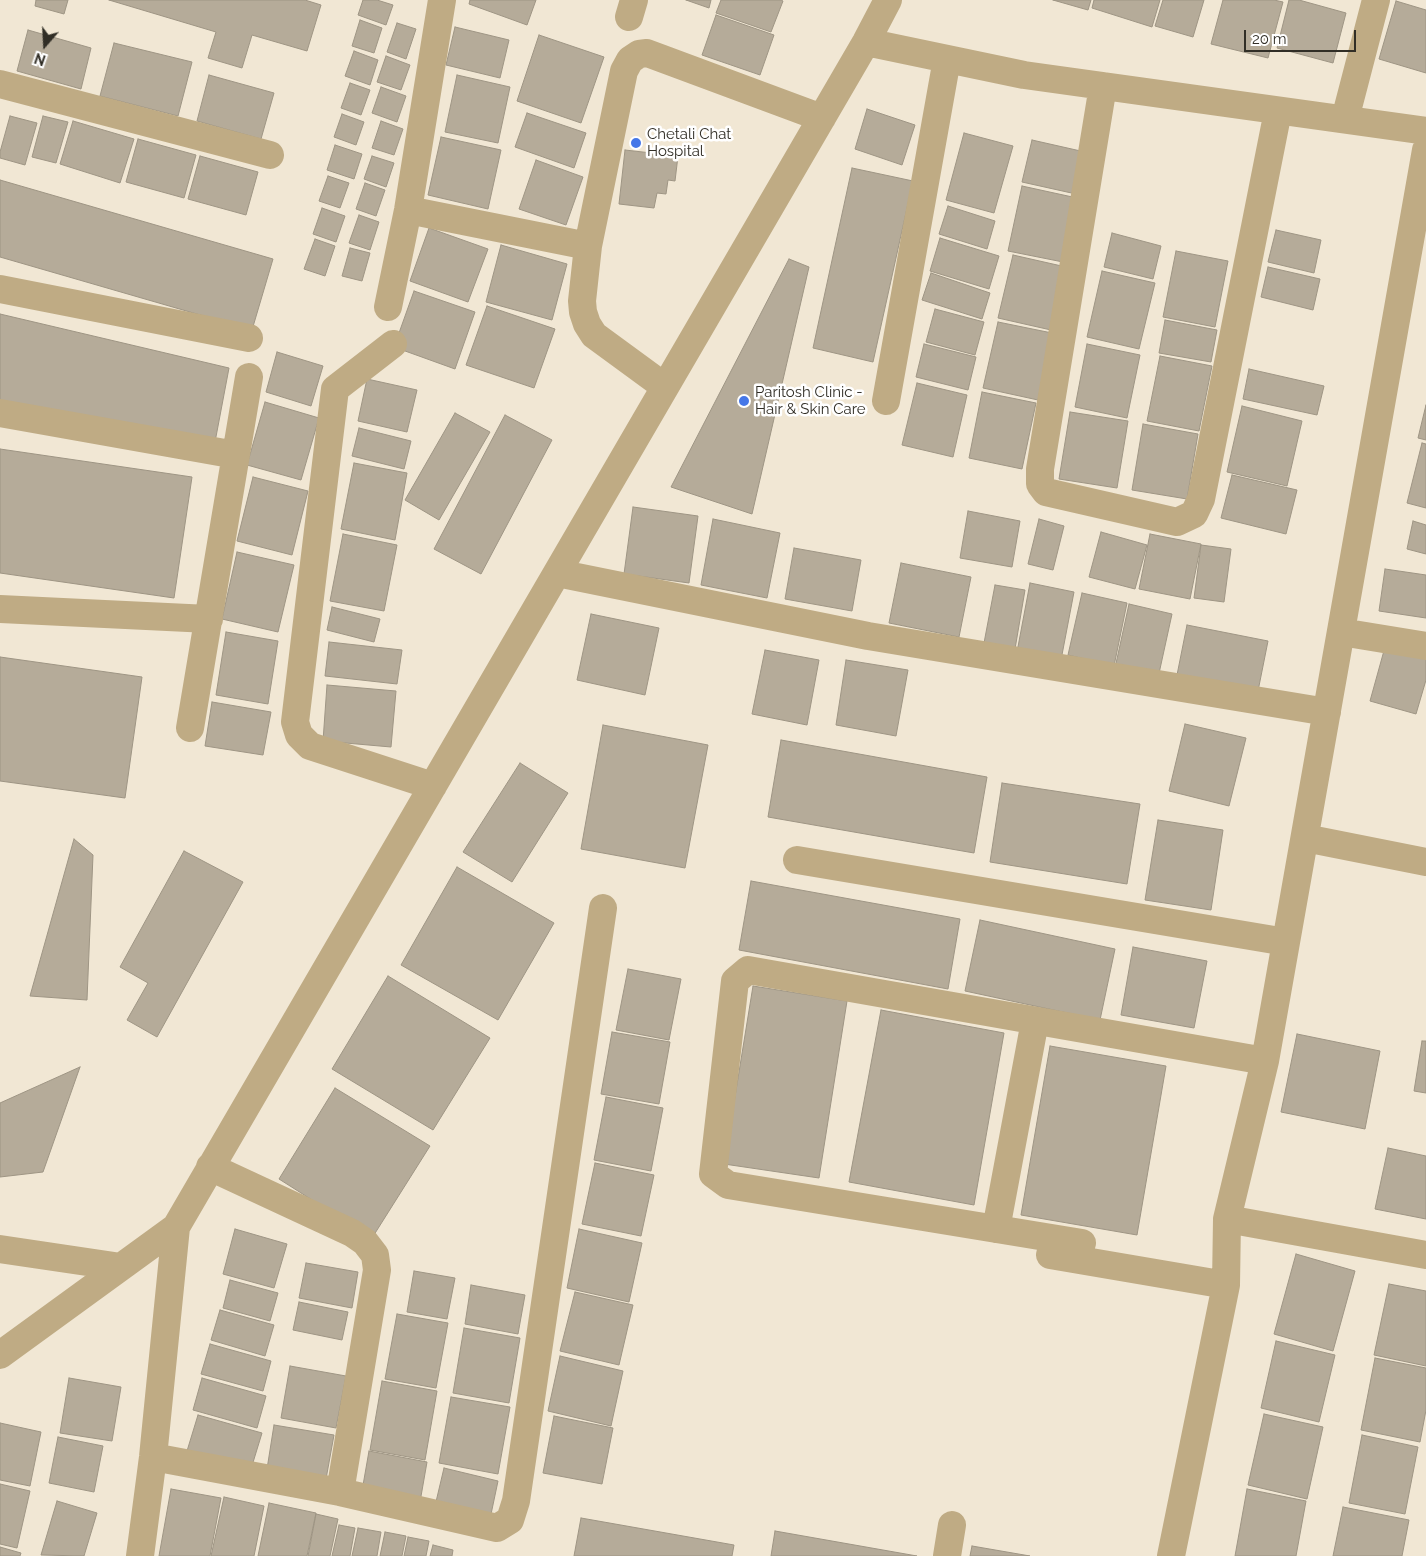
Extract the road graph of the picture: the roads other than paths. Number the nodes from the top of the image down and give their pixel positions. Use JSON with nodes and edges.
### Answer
{"nodes":[{"id":1,"x":442,"y":0,"type":"edge"},
{"id":2,"x":888,"y":0,"type":"edge"},
{"id":3,"x":1376,"y":0,"type":"edge"},
{"id":4,"x":866,"y":42,"type":"junction"},
{"id":5,"x":947,"y":59,"type":"junction"},
{"id":6,"x":0,"y":84,"type":"edge"},
{"id":7,"x":1103,"y":86,"type":"junction"},
{"id":8,"x":1278,"y":110,"type":"junction"},
{"id":9,"x":822,"y":118,"type":"junction"},
{"id":10,"x":1345,"y":119,"type":"junction"},
{"id":11,"x":1426,"y":131,"type":"edge"},
{"id":12,"x":1426,"y":150,"type":"edge"},
{"id":13,"x":270,"y":155,"type":"dead end"},
{"id":14,"x":408,"y":210,"type":"junction"},
{"id":15,"x":588,"y":246,"type":"junction"},
{"id":16,"x":0,"y":289,"type":"edge"},
{"id":17,"x":388,"y":307,"type":"dead end"},
{"id":18,"x":249,"y":338,"type":"dead end"},
{"id":19,"x":393,"y":344,"type":"dead end"},
{"id":20,"x":250,"y":377,"type":"dead end"},
{"id":21,"x":665,"y":387,"type":"junction"},
{"id":22,"x":886,"y":401,"type":"dead end"},
{"id":23,"x":0,"y":413,"type":"edge"},
{"id":24,"x":236,"y":455,"type":"junction"},
{"id":25,"x":556,"y":573,"type":"junction"},
{"id":26,"x":0,"y":609,"type":"edge"},
{"id":27,"x":208,"y":619,"type":"junction"},
{"id":28,"x":1341,"y":632,"type":"junction"},
{"id":29,"x":1426,"y":646,"type":"edge"},
{"id":30,"x":1327,"y":712,"type":"junction"},
{"id":31,"x":190,"y":728,"type":"dead end"},
{"id":32,"x":433,"y":786,"type":"junction"},
{"id":33,"x":1305,"y":838,"type":"junction"},
{"id":34,"x":797,"y":860,"type":"dead end"},
{"id":35,"x":1426,"y":862,"type":"edge"},
{"id":36,"x":603,"y":908,"type":"dead end"},
{"id":37,"x":1286,"y":942,"type":"junction"},
{"id":38,"x":1035,"y":1021,"type":"junction"},
{"id":39,"x":1265,"y":1061,"type":"junction"},
{"id":40,"x":210,"y":1168,"type":"junction"},
{"id":41,"x":788,"y":1208,"type":"dead end"},
{"id":42,"x":1227,"y":1219,"type":"junction"},
{"id":43,"x":176,"y":1227,"type":"junction"},
{"id":44,"x":996,"y":1229,"type":"junction"},
{"id":45,"x":1082,"y":1243,"type":"dead end"},
{"id":46,"x":0,"y":1250,"type":"edge"},
{"id":47,"x":1426,"y":1255,"type":"edge"},
{"id":48,"x":121,"y":1267,"type":"junction"},
{"id":49,"x":1226,"y":1286,"type":"junction"},
{"id":50,"x":0,"y":1355,"type":"edge"},
{"id":51,"x":153,"y":1457,"type":"junction"},
{"id":52,"x":340,"y":1492,"type":"junction"},
{"id":53,"x":952,"y":1525,"type":"dead end"},
{"id":54,"x":140,"y":1556,"type":"edge"},
{"id":55,"x":947,"y":1556,"type":"edge"},
{"id":56,"x":1171,"y":1556,"type":"edge"}],
"edges":[{"from":1,"to":14,"type":"street"},
{"from":2,"to":4,"type":"street"},
{"from":3,"to":10,"type":"street"},
{"from":4,"to":5,"type":"street"},
{"from":4,"to":9,"type":"street"},
{"from":5,"to":7,"type":"street"},
{"from":5,"to":22,"type":"street"},
{"from":6,"to":13,"type":"street"},
{"from":7,"to":8,"type":"street"},
{"from":7,"to":8,"type":"street"},
{"from":8,"to":10,"type":"street"},
{"from":9,"to":15,"type":"street"},
{"from":9,"to":21,"type":"street"},
{"from":10,"to":11,"type":"street"},
{"from":12,"to":28,"type":"street"},
{"from":14,"to":15,"type":"street"},
{"from":14,"to":17,"type":"street"},
{"from":15,"to":21,"type":"street"},
{"from":16,"to":18,"type":"street"},
{"from":19,"to":32,"type":"street"},
{"from":20,"to":24,"type":"street"},
{"from":21,"to":25,"type":"street"},
{"from":23,"to":24,"type":"street"},
{"from":24,"to":27,"type":"street"},
{"from":25,"to":30,"type":"street"},
{"from":25,"to":32,"type":"street"},
{"from":26,"to":27,"type":"street"},
{"from":27,"to":31,"type":"street"},
{"from":28,"to":29,"type":"street"},
{"from":28,"to":30,"type":"street"},
{"from":30,"to":33,"type":"street"},
{"from":32,"to":40,"type":"street"},
{"from":33,"to":35,"type":"street"},
{"from":33,"to":37,"type":"street"},
{"from":34,"to":37,"type":"street"},
{"from":36,"to":52,"type":"street"},
{"from":37,"to":39,"type":"street"},
{"from":38,"to":39,"type":"street"},
{"from":38,"to":44,"type":"street"},
{"from":38,"to":44,"type":"street"},
{"from":39,"to":42,"type":"street"},
{"from":40,"to":43,"type":"street"},
{"from":40,"to":52,"type":"street"},
{"from":41,"to":49,"type":"street"},
{"from":42,"to":47,"type":"street"},
{"from":42,"to":49,"type":"street"},
{"from":43,"to":48,"type":"street"},
{"from":43,"to":51,"type":"street"},
{"from":44,"to":45,"type":"street"},
{"from":46,"to":48,"type":"street"},
{"from":48,"to":50,"type":"street"},
{"from":49,"to":56,"type":"street"},
{"from":51,"to":52,"type":"street"},
{"from":51,"to":54,"type":"street"},
{"from":53,"to":55,"type":"street"}]}
